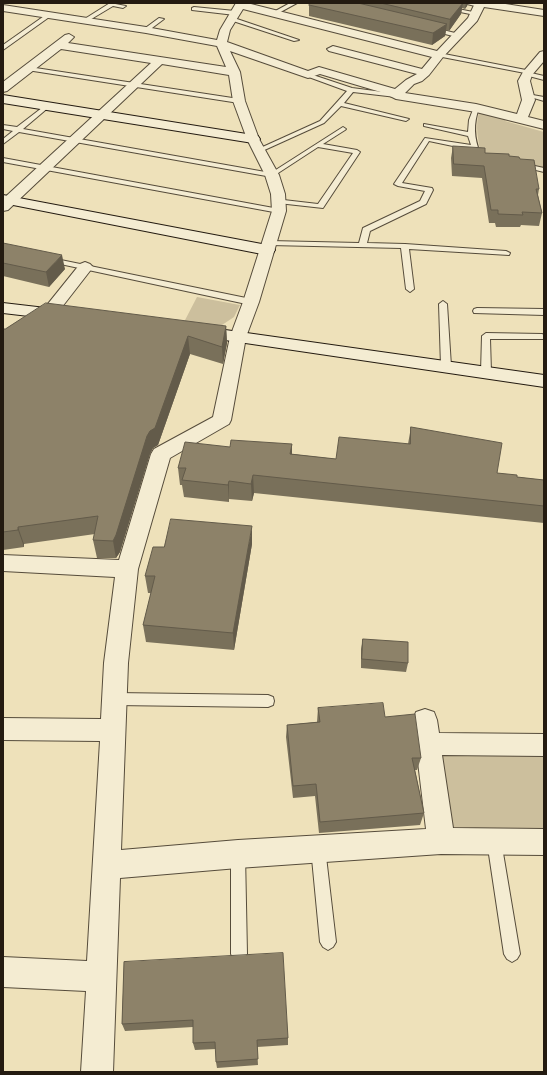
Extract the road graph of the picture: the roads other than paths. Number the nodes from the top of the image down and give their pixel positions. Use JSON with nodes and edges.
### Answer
{"nodes":[{"id":1,"x":8,"y":3,"type":"edge"},
{"id":2,"x":294,"y":3,"type":"edge"},
{"id":3,"x":420,"y":3,"type":"edge"},
{"id":4,"x":466,"y":3,"type":"edge"},
{"id":5,"x":123,"y":6,"type":"dead end"},
{"id":6,"x":478,"y":6,"type":"edge"},
{"id":7,"x":3,"y":7,"type":"edge"},
{"id":8,"x":194,"y":9,"type":"dead end"},
{"id":9,"x":237,"y":10,"type":"edge"},
{"id":10,"x":544,"y":13,"type":"edge"},
{"id":11,"x":273,"y":14,"type":"junction"},
{"id":12,"x":50,"y":15,"type":"junction"},
{"id":13,"x":161,"y":19,"type":"dead end"},
{"id":14,"x":88,"y":21,"type":"junction"},
{"id":15,"x":426,"y":28,"type":"edge"},
{"id":16,"x":146,"y":30,"type":"junction"},
{"id":17,"x":457,"y":36,"type":"junction"},
{"id":18,"x":296,"y":40,"type":"dead end"},
{"id":19,"x":221,"y":44,"type":"junction"},
{"id":20,"x":59,"y":45,"type":"junction"},
{"id":21,"x":3,"y":48,"type":"edge"},
{"id":22,"x":333,"y":49,"type":"dead end"},
{"id":23,"x":544,"y":54,"type":"edge"},
{"id":24,"x":439,"y":55,"type":"junction"},
{"id":25,"x":159,"y":60,"type":"junction"},
{"id":26,"x":29,"y":69,"type":"junction"},
{"id":27,"x":234,"y":72,"type":"junction"},
{"id":28,"x":425,"y":73,"type":"junction"},
{"id":29,"x":528,"y":73,"type":"junction"},
{"id":30,"x":308,"y":75,"type":"junction"},
{"id":31,"x":544,"y":78,"type":"edge"},
{"id":32,"x":134,"y":84,"type":"junction"},
{"id":33,"x":3,"y":88,"type":"edge"},
{"id":34,"x":351,"y":90,"type":"junction"},
{"id":35,"x":396,"y":95,"type":"junction"},
{"id":36,"x":529,"y":95,"type":"junction"},
{"id":37,"x":3,"y":99,"type":"edge"},
{"id":38,"x":544,"y":99,"type":"edge"},
{"id":39,"x":239,"y":101,"type":"junction"},
{"id":40,"x":340,"y":104,"type":"junction"},
{"id":41,"x":47,"y":106,"type":"junction"},
{"id":42,"x":476,"y":108,"type":"junction"},
{"id":43,"x":103,"y":115,"type":"junction"},
{"id":44,"x":521,"y":118,"type":"junction"},
{"id":45,"x":406,"y":119,"type":"dead end"},
{"id":46,"x":426,"y":125,"type":"dead end"},
{"id":47,"x":544,"y":125,"type":"edge"},
{"id":48,"x":3,"y":127,"type":"edge"},
{"id":49,"x":343,"y":129,"type":"dead end"},
{"id":50,"x":17,"y":130,"type":"junction"},
{"id":51,"x":470,"y":134,"type":"junction"},
{"id":52,"x":76,"y":140,"type":"junction"},
{"id":53,"x":3,"y":142,"type":"edge"},
{"id":54,"x":256,"y":145,"type":"junction"},
{"id":55,"x":317,"y":145,"type":"junction"},
{"id":56,"x":475,"y":148,"type":"junction"},
{"id":57,"x":486,"y":156,"type":"edge"},
{"id":58,"x":3,"y":160,"type":"edge"},
{"id":59,"x":515,"y":163,"type":"edge"},
{"id":60,"x":46,"y":168,"type":"junction"},
{"id":61,"x":544,"y":170,"type":"edge"},
{"id":62,"x":272,"y":176,"type":"junction"},
{"id":63,"x":5,"y":202,"type":"edge"},
{"id":64,"x":279,"y":206,"type":"junction"},
{"id":65,"x":362,"y":245,"type":"junction"},
{"id":66,"x":405,"y":246,"type":"junction"},
{"id":67,"x":269,"y":247,"type":"junction"},
{"id":68,"x":506,"y":253,"type":"dead end"},
{"id":69,"x":40,"y":258,"type":"edge"},
{"id":70,"x":85,"y":267,"type":"junction"},
{"id":71,"x":410,"y":289,"type":"dead end"},
{"id":72,"x":251,"y":302,"type":"junction"},
{"id":73,"x":443,"y":304,"type":"dead end"},
{"id":74,"x":3,"y":308,"type":"edge"},
{"id":75,"x":477,"y":312,"type":"dead end"},
{"id":76,"x":544,"y":312,"type":"edge"},
{"id":77,"x":49,"y":313,"type":"junction"},
{"id":78,"x":81,"y":317,"type":"edge"},
{"id":79,"x":183,"y":330,"type":"edge"},
{"id":80,"x":238,"y":337,"type":"junction"},
{"id":81,"x":542,"y":338,"type":"dead end"},
{"id":82,"x":3,"y":341,"type":"edge"},
{"id":83,"x":446,"y":366,"type":"junction"},
{"id":84,"x":486,"y":372,"type":"junction"},
{"id":85,"x":544,"y":381,"type":"edge"},
{"id":86,"x":3,"y":563,"type":"edge"},
{"id":87,"x":128,"y":569,"type":"junction"},
{"id":88,"x":115,"y":699,"type":"junction"},
{"id":89,"x":268,"y":701,"type":"dead end"},
{"id":90,"x":425,"y":720,"type":"dead end"},
{"id":91,"x":3,"y":729,"type":"edge"},
{"id":92,"x":114,"y":730,"type":"junction"},
{"id":93,"x":544,"y":745,"type":"edge"},
{"id":94,"x":429,"y":749,"type":"junction"},
{"id":95,"x":441,"y":841,"type":"junction"},
{"id":96,"x":494,"y":841,"type":"junction"},
{"id":97,"x":544,"y":842,"type":"edge"},
{"id":98,"x":318,"y":848,"type":"junction"},
{"id":99,"x":238,"y":854,"type":"junction"},
{"id":100,"x":108,"y":865,"type":"junction"},
{"id":101,"x":328,"y":942,"type":"dead end"},
{"id":102,"x":238,"y":954,"type":"edge"},
{"id":103,"x":512,"y":954,"type":"dead end"},
{"id":104,"x":3,"y":972,"type":"edge"},
{"id":105,"x":101,"y":977,"type":"junction"},
{"id":106,"x":97,"y":1072,"type":"edge"}],
"edges":[{"from":1,"to":7,"type":"street"},
{"from":2,"to":11,"type":"lane"},
{"from":3,"to":6,"type":"lane"},
{"from":4,"to":6,"type":"lane"},
{"from":5,"to":14,"type":"lane"},
{"from":6,"to":10,"type":"street"},
{"from":6,"to":17,"type":"street"},
{"from":7,"to":12,"type":"street"},
{"from":8,"to":9,"type":"lane"},
{"from":9,"to":11,"type":"street"},
{"from":9,"to":18,"type":"lane"},
{"from":9,"to":19,"type":"street"},
{"from":11,"to":24,"type":"street"},
{"from":12,"to":14,"type":"street"},
{"from":12,"to":21,"type":"lane"},
{"from":13,"to":16,"type":"lane"},
{"from":14,"to":16,"type":"street"},
{"from":14,"to":20,"type":"street"},
{"from":15,"to":17,"type":"lane"},
{"from":16,"to":19,"type":"street"},
{"from":17,"to":24,"type":"street"},
{"from":19,"to":27,"type":"street"},
{"from":19,"to":30,"type":"street"},
{"from":20,"to":25,"type":"street"},
{"from":20,"to":26,"type":"street"},
{"from":22,"to":28,"type":"street"},
{"from":23,"to":29,"type":"street"},
{"from":24,"to":28,"type":"street"},
{"from":24,"to":29,"type":"lane"},
{"from":25,"to":27,"type":"street"},
{"from":25,"to":32,"type":"street"},
{"from":26,"to":32,"type":"lane"},
{"from":26,"to":33,"type":"street"},
{"from":27,"to":39,"type":"street"},
{"from":28,"to":35,"type":"street"},
{"from":29,"to":31,"type":"lane"},
{"from":29,"to":36,"type":"street"},
{"from":30,"to":34,"type":"lane"},
{"from":30,"to":35,"type":"street"},
{"from":32,"to":39,"type":"lane"},
{"from":32,"to":43,"type":"street"},
{"from":34,"to":35,"type":"lane"},
{"from":34,"to":40,"type":"lane"},
{"from":35,"to":42,"type":"street"},
{"from":36,"to":38,"type":"lane"},
{"from":36,"to":44,"type":"street"},
{"from":37,"to":41,"type":"street"},
{"from":39,"to":54,"type":"street"},
{"from":40,"to":45,"type":"lane"},
{"from":40,"to":54,"type":"lane"},
{"from":41,"to":43,"type":"street"},
{"from":41,"to":50,"type":"lane"},
{"from":42,"to":44,"type":"street"},
{"from":42,"to":51,"type":"lane"},
{"from":43,"to":52,"type":"street"},
{"from":43,"to":54,"type":"street"},
{"from":44,"to":47,"type":"street"},
{"from":46,"to":51,"type":"lane"},
{"from":48,"to":50,"type":"lane"},
{"from":49,"to":55,"type":"lane"},
{"from":50,"to":52,"type":"lane"},
{"from":50,"to":53,"type":"lane"},
{"from":51,"to":56,"type":"lane"},
{"from":52,"to":60,"type":"street"},
{"from":52,"to":62,"type":"lane"},
{"from":54,"to":62,"type":"street"},
{"from":55,"to":62,"type":"lane"},
{"from":55,"to":64,"type":"lane"},
{"from":56,"to":57,"type":"lane"},
{"from":56,"to":65,"type":"lane"},
{"from":58,"to":60,"type":"lane"},
{"from":59,"to":61,"type":"lane"},
{"from":60,"to":63,"type":"street"},
{"from":60,"to":64,"type":"lane"},
{"from":62,"to":64,"type":"street"},
{"from":63,"to":67,"type":"street"},
{"from":64,"to":67,"type":"street"},
{"from":65,"to":66,"type":"lane"},
{"from":65,"to":67,"type":"lane"},
{"from":66,"to":68,"type":"lane"},
{"from":66,"to":71,"type":"lane"},
{"from":67,"to":72,"type":"street"},
{"from":69,"to":70,"type":"lane"},
{"from":70,"to":72,"type":"lane"},
{"from":70,"to":77,"type":"street"},
{"from":72,"to":80,"type":"street"},
{"from":73,"to":83,"type":"lane"},
{"from":74,"to":77,"type":"street"},
{"from":75,"to":76,"type":"lane"},
{"from":77,"to":78,"type":"street"},
{"from":77,"to":82,"type":"street"},
{"from":79,"to":80,"type":"street"},
{"from":80,"to":83,"type":"street"},
{"from":80,"to":87,"type":"street"},
{"from":81,"to":84,"type":"lane"},
{"from":83,"to":84,"type":"street"},
{"from":84,"to":85,"type":"street"},
{"from":86,"to":87,"type":"street"},
{"from":87,"to":88,"type":"street"},
{"from":88,"to":89,"type":"lane"},
{"from":88,"to":92,"type":"street"},
{"from":90,"to":94,"type":"street"},
{"from":91,"to":92,"type":"street"},
{"from":92,"to":100,"type":"street"},
{"from":93,"to":94,"type":"street"},
{"from":94,"to":95,"type":"street"},
{"from":95,"to":96,"type":"street"},
{"from":95,"to":98,"type":"street"},
{"from":96,"to":97,"type":"street"},
{"from":96,"to":103,"type":"lane"},
{"from":98,"to":99,"type":"street"},
{"from":98,"to":101,"type":"lane"},
{"from":99,"to":100,"type":"street"},
{"from":99,"to":102,"type":"lane"},
{"from":100,"to":105,"type":"street"},
{"from":104,"to":105,"type":"street"},
{"from":105,"to":106,"type":"street"}]}
